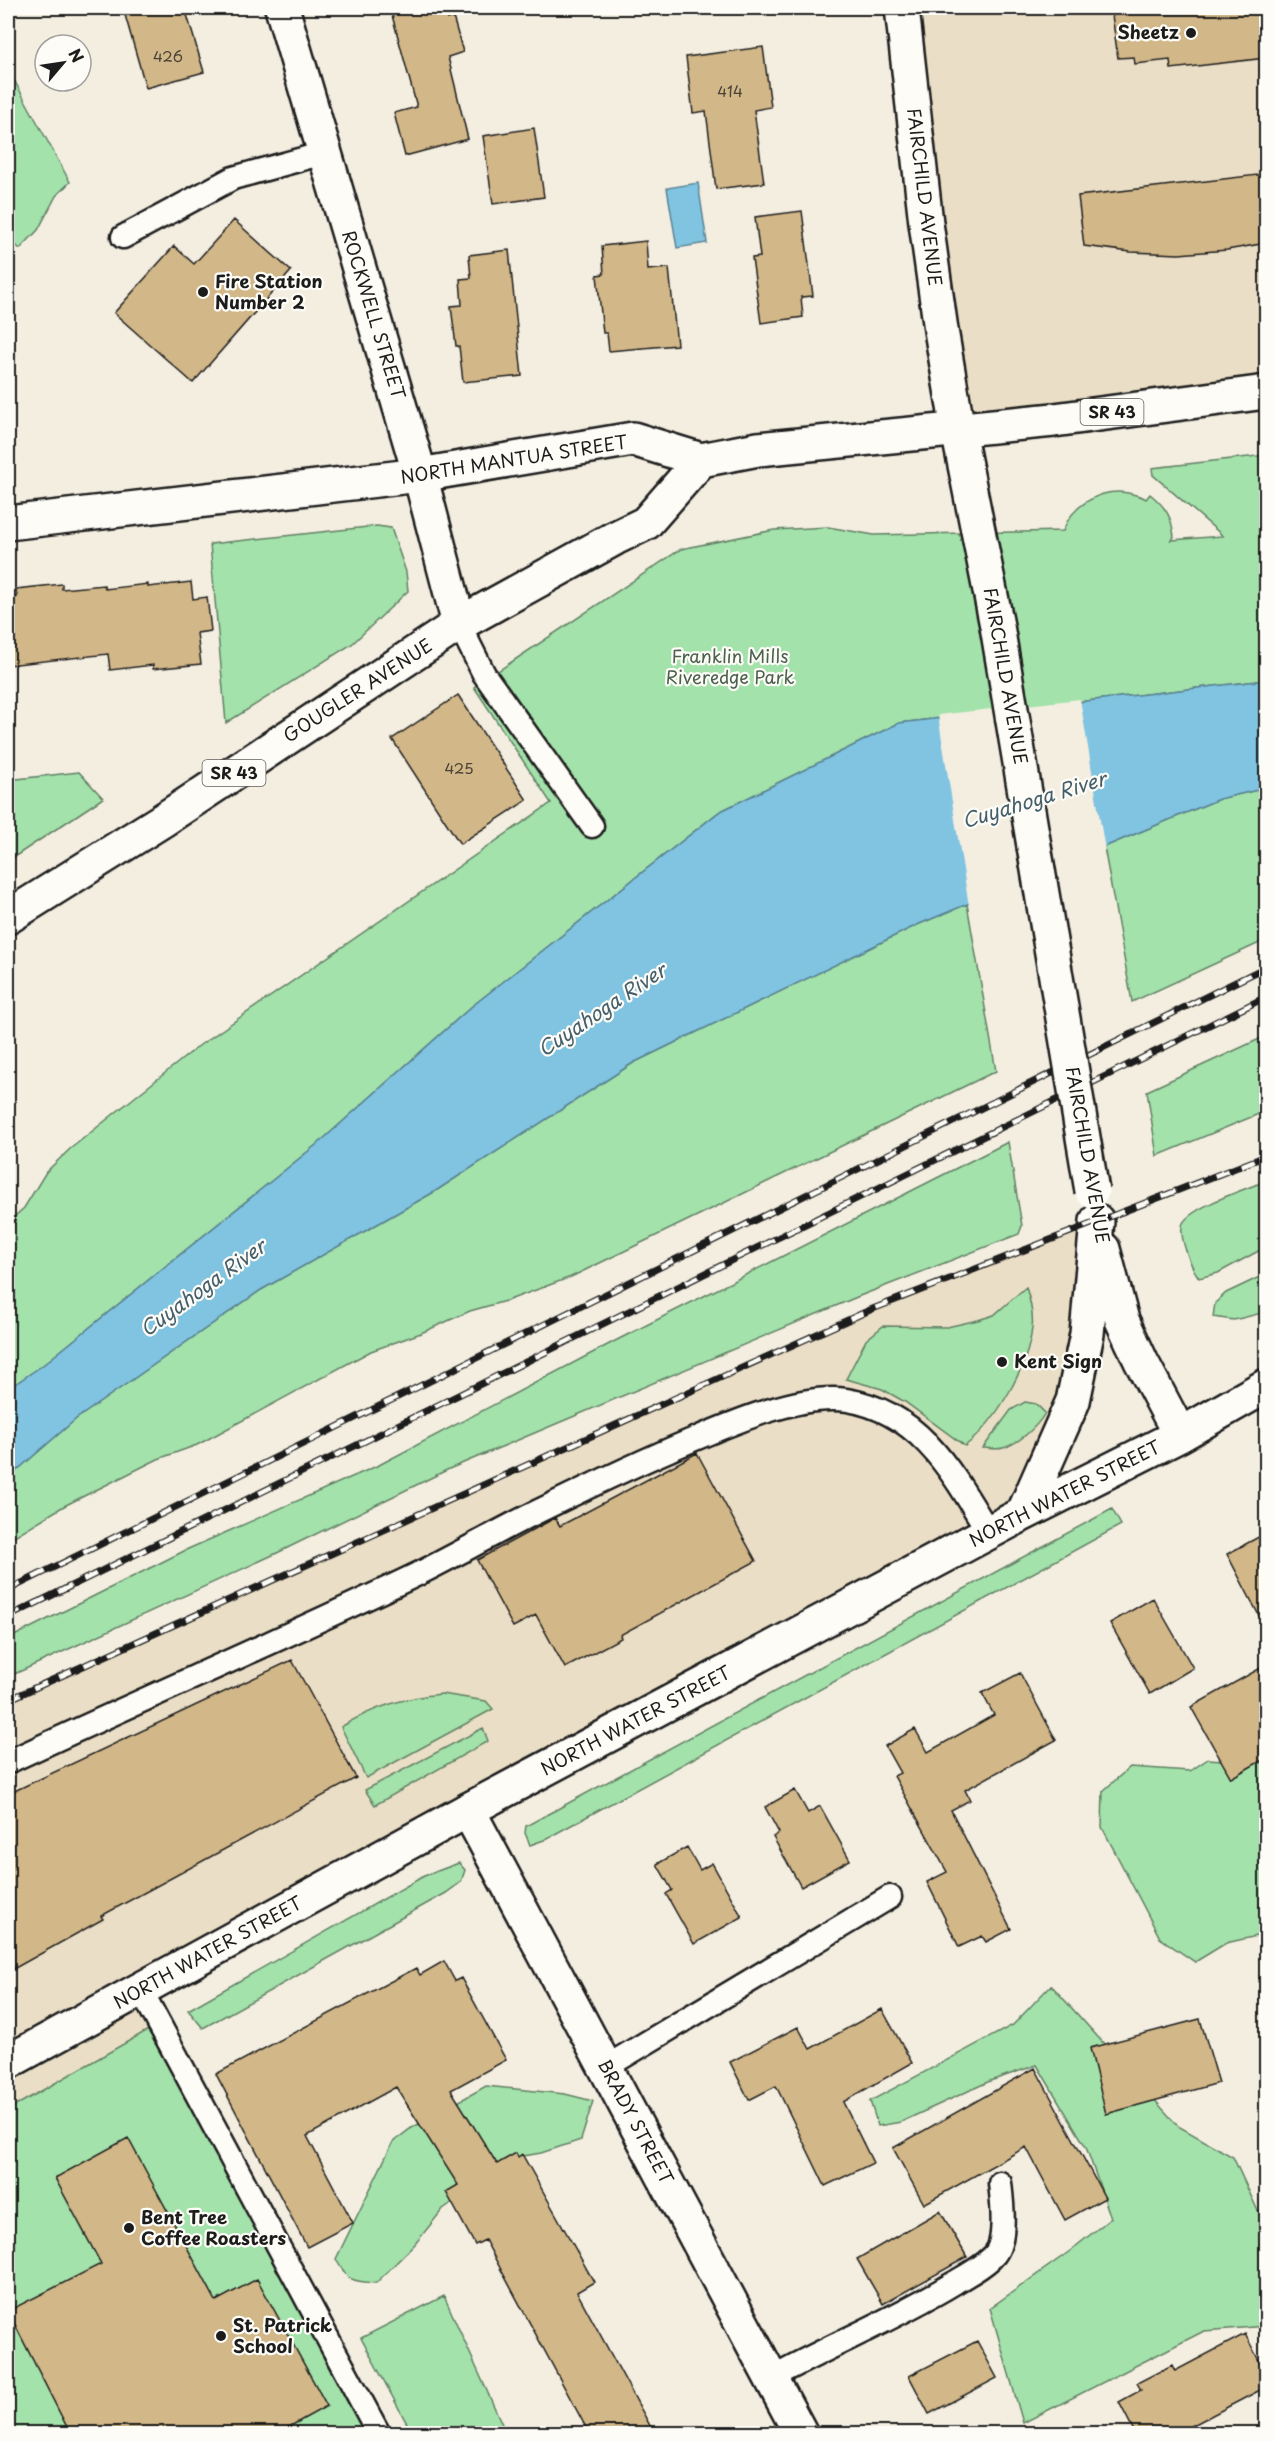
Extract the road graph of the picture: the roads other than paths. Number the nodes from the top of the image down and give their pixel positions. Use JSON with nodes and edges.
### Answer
{"nodes":[{"id":1,"x":282,"y":8,"type":"edge"},
{"id":2,"x":902,"y":8,"type":"edge"},
{"id":3,"x":324,"y":153,"type":"junction"},
{"id":4,"x":123,"y":237,"type":"dead end"},
{"id":5,"x":1266,"y":392,"type":"edge"},
{"id":6,"x":958,"y":430,"type":"junction"},
{"id":7,"x":701,"y":460,"type":"junction"},
{"id":8,"x":420,"y":475,"type":"junction"},
{"id":9,"x":8,"y":523,"type":"edge"},
{"id":10,"x":459,"y":624,"type":"junction"},
{"id":11,"x":592,"y":826,"type":"dead end"},
{"id":12,"x":8,"y":917,"type":"edge"},
{"id":13,"x":1095,"y":1206,"type":"junction"},
{"id":14,"x":1266,"y":1386,"type":"edge"},
{"id":15,"x":1180,"y":1435,"type":"junction"},
{"id":16,"x":1023,"y":1514,"type":"junction"},
{"id":17,"x":989,"y":1533,"type":"junction"},
{"id":18,"x":8,"y":1762,"type":"edge"},
{"id":19,"x":468,"y":1810,"type":"junction"},
{"id":20,"x":890,"y":1897,"type":"dead end"},
{"id":21,"x":141,"y":1990,"type":"junction"},
{"id":22,"x":8,"y":2062,"type":"edge"},
{"id":23,"x":606,"y":2067,"type":"junction"},
{"id":24,"x":1000,"y":2183,"type":"dead end"},
{"id":25,"x":771,"y":2378,"type":"junction"},
{"id":26,"x":379,"y":2433,"type":"edge"},
{"id":27,"x":801,"y":2433,"type":"edge"}],
"edges":[{"from":1,"to":3,"type":"main road","name":"ROCKWELL STREET"},
{"from":2,"to":6,"type":"main road","name":"FAIRCHILD AVENUE"},
{"from":3,"to":4,"type":"lane"},
{"from":3,"to":8,"type":"main road","name":"ROCKWELL STREET"},
{"from":5,"to":6,"type":"main road","name":"NORTH MANTUA STREET","number":"SR 43"},
{"from":6,"to":7,"type":"main road","name":"NORTH MANTUA STREET","number":"SR 43"},
{"from":6,"to":13,"type":"main road","name":"FAIRCHILD AVENUE","bridge":true},
{"from":7,"to":8,"type":"main road","name":"NORTH MANTUA STREET","number":"SR 43"},
{"from":7,"to":10,"type":"main road","name":"GOUGLER AVENUE","number":"SR 43"},
{"from":8,"to":9,"type":"main road","name":"NORTH MANTUA STREET","number":"SR 43"},
{"from":8,"to":10,"type":"main road","name":"ROCKWELL STREET"},
{"from":10,"to":11,"type":"lane"},
{"from":10,"to":12,"type":"main road","name":"GOUGLER AVENUE","number":"SR 43"},
{"from":13,"to":15,"type":"main road","name":"FAIRCHILD AVENUE"},
{"from":13,"to":16,"type":"main road"},
{"from":14,"to":15,"type":"main road","name":"NORTH WATER STREET"},
{"from":15,"to":16,"type":"main road","name":"NORTH WATER STREET"},
{"from":16,"to":17,"type":"main road","name":"NORTH WATER STREET"},
{"from":17,"to":18,"type":"lane"},
{"from":17,"to":19,"type":"main road","name":"NORTH WATER STREET"},
{"from":19,"to":21,"type":"main road","name":"NORTH WATER STREET"},
{"from":19,"to":23,"type":"main road","name":"BRADY STREET"},
{"from":20,"to":23,"type":"lane"},
{"from":21,"to":22,"type":"main road","name":"NORTH WATER STREET"},
{"from":21,"to":26,"type":"lane"},
{"from":23,"to":25,"type":"main road","name":"BRADY STREET"},
{"from":24,"to":25,"type":"lane"},
{"from":25,"to":27,"type":"main road","name":"BRADY STREET"}]}
